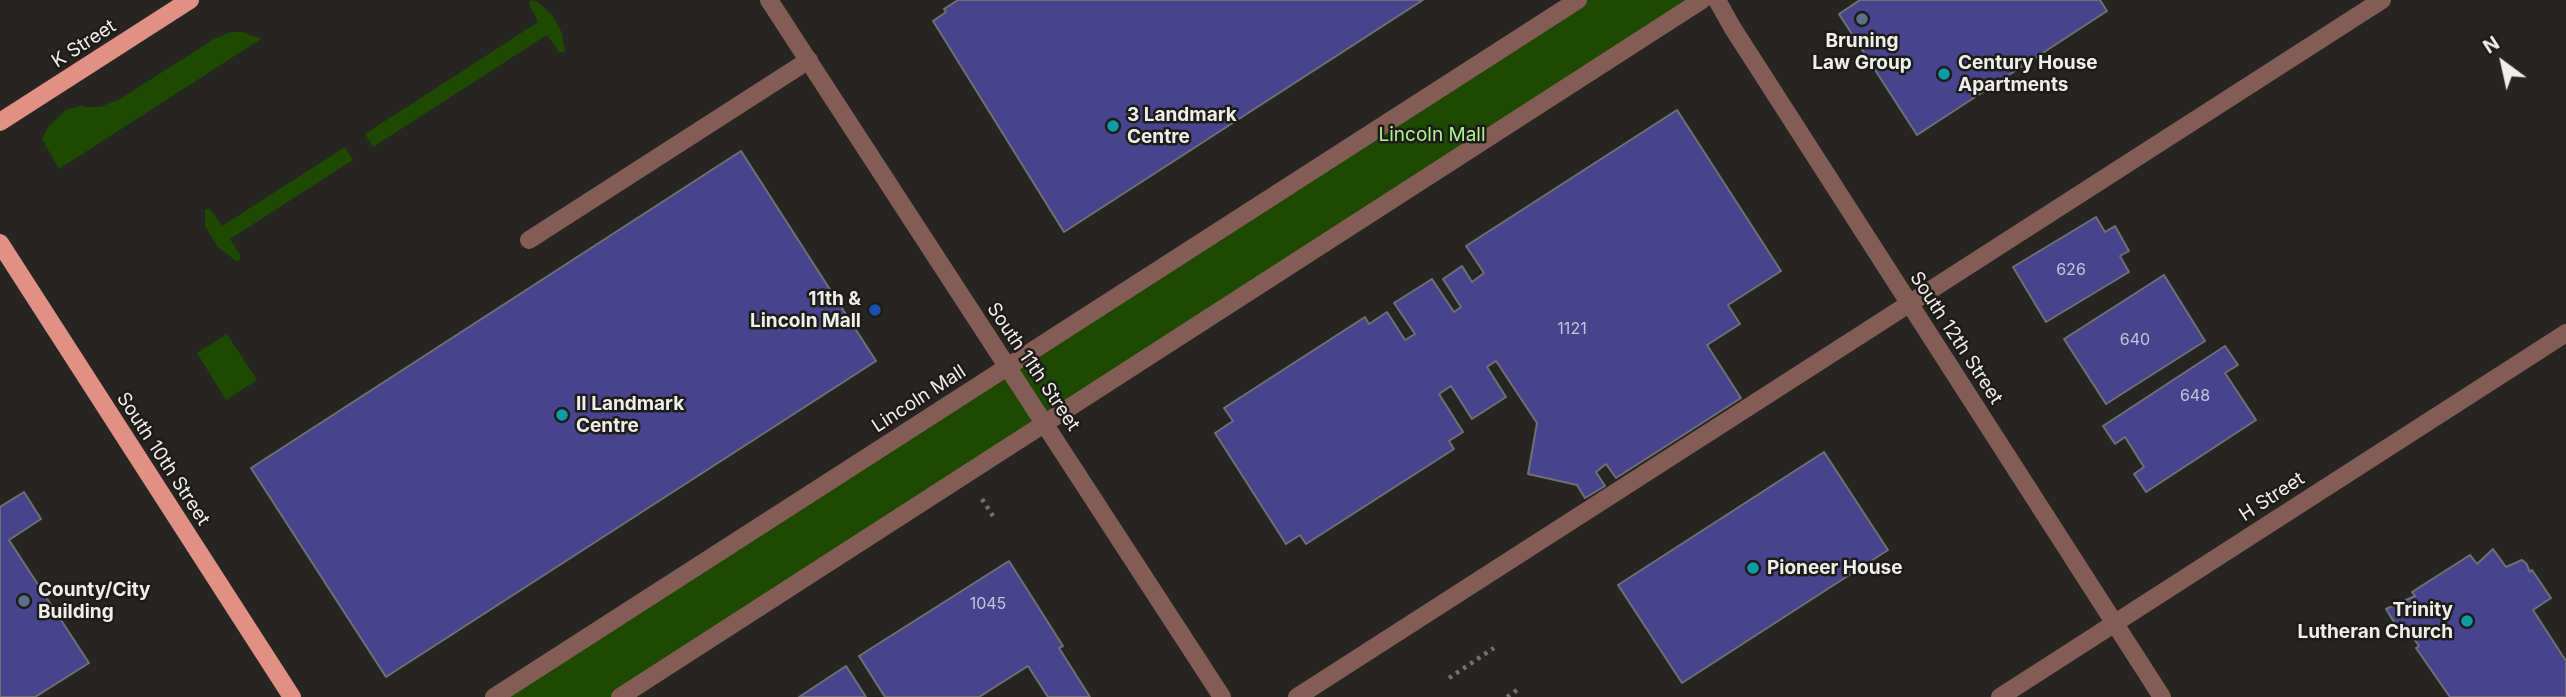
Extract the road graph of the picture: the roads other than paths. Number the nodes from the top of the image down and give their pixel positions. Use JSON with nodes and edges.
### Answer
{"nodes":[{"id":1,"x":769,"y":0,"type":"edge"},
{"id":2,"x":780,"y":0,"type":"edge"},
{"id":3,"x":1578,"y":0,"type":"edge"},
{"id":4,"x":1702,"y":0,"type":"edge"},
{"id":5,"x":1717,"y":0,"type":"edge"},
{"id":6,"x":2382,"y":0,"type":"edge"},
{"id":7,"x":183,"y":2,"type":"edge"},
{"id":8,"x":809,"y":60,"type":"junction"},
{"id":9,"x":0,"y":122,"type":"edge"},
{"id":10,"x":528,"y":240,"type":"dead end"},
{"id":11,"x":0,"y":243,"type":"edge"},
{"id":12,"x":1910,"y":304,"type":"junction"},
{"id":13,"x":2566,"y":333,"type":"edge"},
{"id":14,"x":1006,"y":368,"type":"junction"},
{"id":15,"x":1046,"y":423,"type":"junction"},
{"id":16,"x":2115,"y":623,"type":"junction"},
{"id":17,"x":292,"y":697,"type":"edge"},
{"id":18,"x":494,"y":697,"type":"edge"},
{"id":19,"x":620,"y":697,"type":"edge"},
{"id":20,"x":1222,"y":697,"type":"edge"},
{"id":21,"x":1297,"y":697,"type":"edge"},
{"id":22,"x":2000,"y":697,"type":"edge"},
{"id":23,"x":2162,"y":697,"type":"edge"}],
"edges":[{"from":1,"to":8,"type":"street","name":"South 11th Street"},
{"from":2,"to":8,"type":"street","name":"South 11th Street"},
{"from":3,"to":14,"type":"street","name":"Lincoln Mall"},
{"from":4,"to":15,"type":"street"},
{"from":5,"to":12,"type":"street","name":"South 12th Street"},
{"from":6,"to":12,"type":"street"},
{"from":7,"to":9,"type":"main road","name":"K Street"},
{"from":8,"to":10,"type":"street"},
{"from":8,"to":14,"type":"street","name":"South 11th Street"},
{"from":11,"to":17,"type":"main road","name":"South 10th Street"},
{"from":12,"to":16,"type":"street","name":"South 12th Street"},
{"from":12,"to":21,"type":"street"},
{"from":13,"to":16,"type":"street","name":"H Street"},
{"from":14,"to":15,"type":"street","name":"South 11th Street"},
{"from":14,"to":18,"type":"street","name":"Lincoln Mall"},
{"from":15,"to":19,"type":"street"},
{"from":15,"to":20,"type":"street","name":"South 11th Street"},
{"from":16,"to":22,"type":"street","name":"H Street"},
{"from":16,"to":23,"type":"street","name":"South 12th Street"}]}
